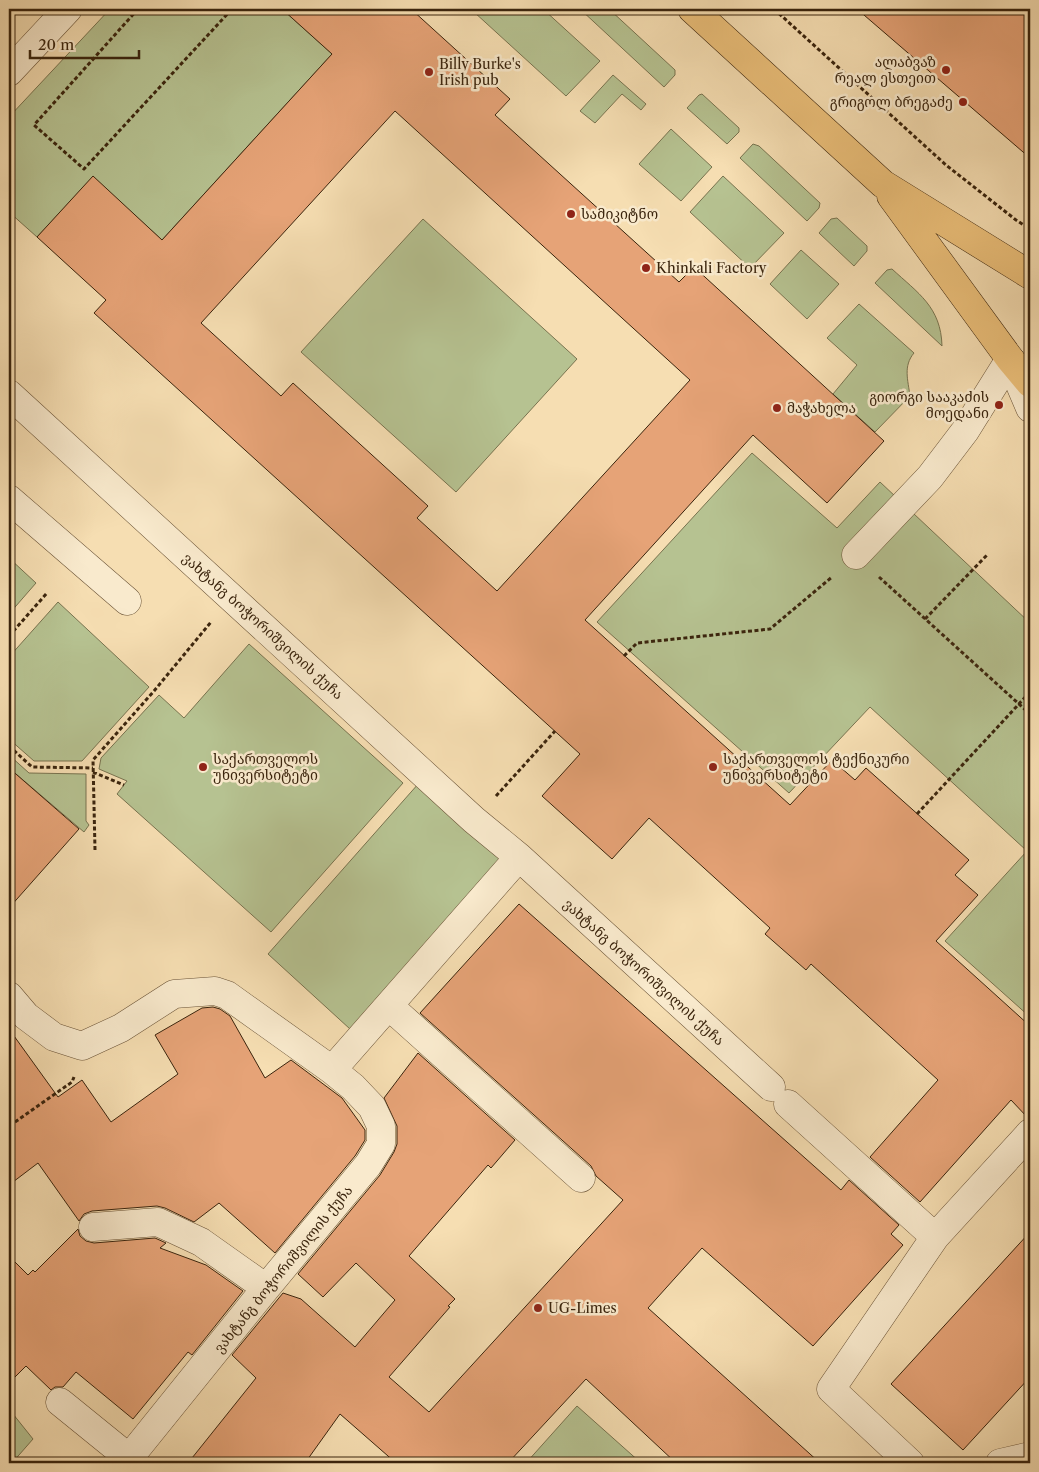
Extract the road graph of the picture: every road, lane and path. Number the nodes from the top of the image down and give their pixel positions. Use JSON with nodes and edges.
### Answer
{"nodes":[{"id":1,"x":68,"y":9,"type":"edge"},
{"id":2,"x":138,"y":9,"type":"edge"},
{"id":3,"x":232,"y":9,"type":"edge"},
{"id":4,"x":774,"y":9,"type":"edge"},
{"id":5,"x":697,"y":10,"type":"edge"},
{"id":6,"x":9,"y":72,"type":"edge"},
{"id":7,"x":883,"y":184,"type":"junction"},
{"id":8,"x":1030,"y":228,"type":"edge"},
{"id":9,"x":1030,"y":275,"type":"edge"},
{"id":10,"x":1010,"y":360,"type":"junction"},
{"id":11,"x":1030,"y":383,"type":"edge"},
{"id":12,"x":9,"y":394,"type":"edge"},
{"id":13,"x":1030,"y":408,"type":"edge"},
{"id":14,"x":9,"y":499,"type":"edge"},
{"id":15,"x":988,"y":554,"type":"dead end"},
{"id":16,"x":856,"y":556,"type":"junction"},
{"id":17,"x":47,"y":593,"type":"dead end"},
{"id":18,"x":231,"y":598,"type":"junction"},
{"id":19,"x":127,"y":601,"type":"dead end"},
{"id":20,"x":925,"y":618,"type":"junction"},
{"id":21,"x":9,"y":636,"type":"edge"},
{"id":22,"x":624,"y":656,"type":"dead end"},
{"id":23,"x":1030,"y":692,"type":"edge"},
{"id":24,"x":1019,"y":704,"type":"junction"},
{"id":25,"x":1030,"y":714,"type":"edge"},
{"id":26,"x":555,"y":731,"type":"dead end"},
{"id":27,"x":9,"y":746,"type":"edge"},
{"id":28,"x":93,"y":770,"type":"junction"},
{"id":29,"x":124,"y":785,"type":"dead end"},
{"id":30,"x":917,"y":814,"type":"dead end"},
{"id":31,"x":474,"y":820,"type":"junction"},
{"id":32,"x":95,"y":850,"type":"dead end"},
{"id":33,"x":519,"y":857,"type":"junction"},
{"id":34,"x":9,"y":996,"type":"edge"},
{"id":35,"x":389,"y":1006,"type":"junction"},
{"id":36,"x":82,"y":1046,"type":"junction"},
{"id":37,"x":332,"y":1070,"type":"junction"},
{"id":38,"x":15,"y":1122,"type":"dead end"},
{"id":39,"x":1030,"y":1134,"type":"edge"},
{"id":40,"x":581,"y":1178,"type":"dead end"},
{"id":41,"x":93,"y":1227,"type":"dead end"},
{"id":42,"x":934,"y":1237,"type":"junction"},
{"id":43,"x":266,"y":1288,"type":"junction"},
{"id":44,"x":60,"y":1402,"type":"dead end"},
{"id":45,"x":1030,"y":1456,"type":"edge"},
{"id":46,"x":132,"y":1461,"type":"edge"},
{"id":47,"x":905,"y":1462,"type":"edge"},
{"id":48,"x":1000,"y":1463,"type":"edge"}],
"edges":[{"from":1,"to":6,"type":"street"},
{"from":2,"to":3,"type":"path"},
{"from":4,"to":8,"type":"path"},
{"from":5,"to":7,"type":"main road"},
{"from":7,"to":9,"type":"main road"},
{"from":7,"to":10,"type":"main road"},
{"from":10,"to":11,"type":"main road"},
{"from":10,"to":13,"type":"street"},
{"from":10,"to":16,"type":"street"},
{"from":12,"to":18,"type":"street","name":"ვახტანგ ბოჭორიშვილის ქუჩა"},
{"from":14,"to":19,"type":"street"},
{"from":15,"to":20,"type":"path"},
{"from":16,"to":20,"type":"path"},
{"from":16,"to":22,"type":"path"},
{"from":17,"to":21,"type":"path"},
{"from":18,"to":28,"type":"path"},
{"from":18,"to":31,"type":"street","name":"ვახტანგ ბოჭორიშვილის ქუჩა"},
{"from":20,"to":24,"type":"path"},
{"from":23,"to":24,"type":"path"},
{"from":24,"to":25,"type":"path"},
{"from":24,"to":30,"type":"path"},
{"from":26,"to":31,"type":"path"},
{"from":27,"to":28,"type":"path"},
{"from":28,"to":29,"type":"path"},
{"from":28,"to":32,"type":"path"},
{"from":31,"to":33,"type":"street","name":"ვახტანგ ბოჭორიშვილის ქუჩა"},
{"from":33,"to":35,"type":"street"},
{"from":33,"to":42,"type":"street","name":"ვახტანგ ბოჭორიშვილის ქუჩა"},
{"from":34,"to":36,"type":"street"},
{"from":35,"to":37,"type":"street"},
{"from":35,"to":40,"type":"street"},
{"from":36,"to":37,"type":"street","name":"ვახტანგ ბოჭორიშვილის ქუჩა"},
{"from":36,"to":38,"type":"path"},
{"from":37,"to":43,"type":"street","name":"ვახტანგ ბოჭორიშვილის ქუჩა"},
{"from":39,"to":42,"type":"street"},
{"from":41,"to":43,"type":"street"},
{"from":42,"to":47,"type":"street"},
{"from":43,"to":46,"type":"street","name":"ვახტანგ ბოჭორიშვილის ქუჩა"},
{"from":44,"to":46,"type":"street"},
{"from":45,"to":48,"type":"street"}]}
